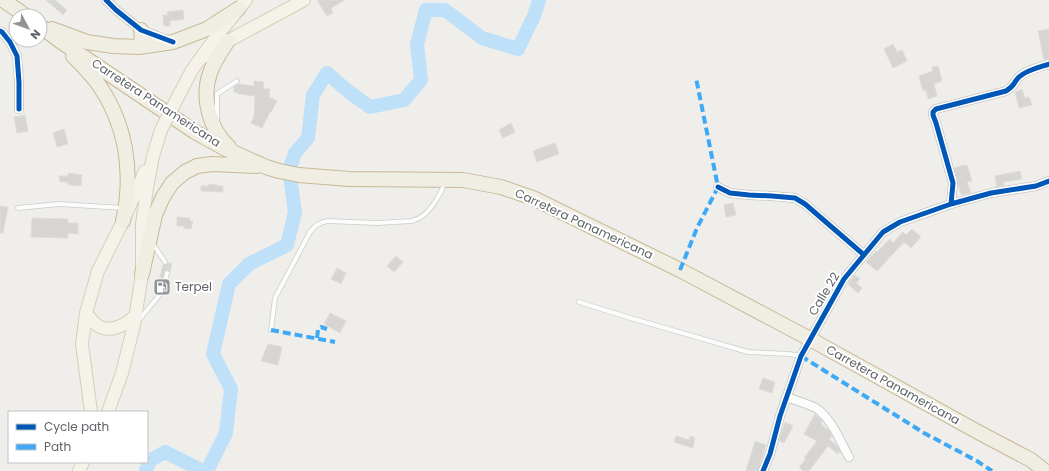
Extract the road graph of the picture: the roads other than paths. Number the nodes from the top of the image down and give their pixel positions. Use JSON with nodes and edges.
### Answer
{"nodes":[{"id":1,"x":4,"y":0,"type":"edge"},
{"id":2,"x":106,"y":0,"type":"edge"},
{"id":3,"x":304,"y":0,"type":"edge"},
{"id":4,"x":242,"y":5,"type":"edge"},
{"id":5,"x":15,"y":8,"type":"edge"},
{"id":6,"x":48,"y":28,"type":"edge"},
{"id":7,"x":141,"y":30,"type":"junction"},
{"id":8,"x":0,"y":31,"type":"edge"},
{"id":9,"x":48,"y":31,"type":"edge"},
{"id":10,"x":8,"y":40,"type":"edge"},
{"id":11,"x":60,"y":41,"type":"junction"},
{"id":12,"x":228,"y":41,"type":"junction"},
{"id":13,"x":173,"y":42,"type":"junction"},
{"id":14,"x":139,"y":47,"type":"junction"},
{"id":15,"x":13,"y":48,"type":"edge"},
{"id":16,"x":199,"y":60,"type":"junction"},
{"id":17,"x":1049,"y":64,"type":"edge"},
{"id":18,"x":237,"y":81,"type":"dead end"},
{"id":19,"x":18,"y":110,"type":"dead end"},
{"id":20,"x":216,"y":131,"type":"junction"},
{"id":21,"x":237,"y":154,"type":"junction"},
{"id":22,"x":153,"y":156,"type":"junction"},
{"id":23,"x":273,"y":169,"type":"junction"},
{"id":24,"x":444,"y":179,"type":"junction"},
{"id":25,"x":1049,"y":181,"type":"edge"},
{"id":26,"x":718,"y":187,"type":"dead end"},
{"id":27,"x":951,"y":204,"type":"junction"},
{"id":28,"x":18,"y":208,"type":"dead end"},
{"id":29,"x":124,"y":214,"type":"junction"},
{"id":30,"x":150,"y":240,"type":"junction"},
{"id":31,"x":864,"y":255,"type":"junction"},
{"id":32,"x":166,"y":262,"type":"dead end"},
{"id":33,"x":167,"y":273,"type":"dead end"},
{"id":34,"x":142,"y":274,"type":"junction"},
{"id":35,"x":165,"y":282,"type":"dead end"},
{"id":36,"x":162,"y":292,"type":"dead end"},
{"id":37,"x":579,"y":302,"type":"dead end"},
{"id":38,"x":86,"y":313,"type":"junction"},
{"id":39,"x":135,"y":321,"type":"junction"},
{"id":40,"x":271,"y":330,"type":"dead end"},
{"id":41,"x":810,"y":339,"type":"junction"},
{"id":42,"x":801,"y":356,"type":"junction"},
{"id":43,"x":786,"y":397,"type":"junction"},
{"id":44,"x":91,"y":411,"type":"edge"},
{"id":45,"x":108,"y":411,"type":"edge"},
{"id":46,"x":849,"y":457,"type":"dead end"},
{"id":47,"x":763,"y":471,"type":"edge"},
{"id":48,"x":1045,"y":471,"type":"edge"}],
"edges":[{"from":1,"to":5,"type":"highway"},
{"from":2,"to":7,"type":"street"},
{"from":3,"to":12,"type":"main road"},
{"from":4,"to":13,"type":"highway"},
{"from":4,"to":16,"type":"main road"},
{"from":6,"to":14,"type":"highway"},
{"from":7,"to":13,"type":"street"},
{"from":7,"to":14,"type":"highway"},
{"from":8,"to":10,"type":"street"},
{"from":9,"to":11,"type":"highway","name":"Carretera Panamericana"},
{"from":11,"to":21,"type":"highway","name":"Carretera Panamericana"},
{"from":11,"to":29,"type":"highway"},
{"from":12,"to":16,"type":"main road"},
{"from":12,"to":20,"type":"highway"},
{"from":13,"to":14,"type":"highway"},
{"from":15,"to":19,"type":"street"},
{"from":16,"to":22,"type":"main road","bridge":true},
{"from":17,"to":27,"type":"street"},
{"from":18,"to":20,"type":"lane"},
{"from":20,"to":21,"type":"highway"},
{"from":21,"to":23,"type":"highway","name":"Carretera Panamericana"},
{"from":22,"to":29,"type":"main road"},
{"from":22,"to":34,"type":"main road"},
{"from":23,"to":24,"type":"highway","name":"Carretera Panamericana"},
{"from":23,"to":30,"type":"highway"},
{"from":24,"to":40,"type":"lane"},
{"from":24,"to":41,"type":"highway","name":"Carretera Panamericana"},
{"from":25,"to":27,"type":"street","name":"Calle 22"},
{"from":26,"to":31,"type":"street"},
{"from":27,"to":31,"type":"street","name":"Calle 22"},
{"from":28,"to":29,"type":"lane"},
{"from":29,"to":38,"type":"main road"},
{"from":30,"to":32,"type":"lane"},
{"from":30,"to":34,"type":"highway"},
{"from":31,"to":41,"type":"street","name":"Calle 22"},
{"from":33,"to":35,"type":"lane"},
{"from":34,"to":39,"type":"main road"},
{"from":36,"to":39,"type":"lane"},
{"from":37,"to":42,"type":"lane"},
{"from":38,"to":39,"type":"main road"},
{"from":38,"to":44,"type":"main road"},
{"from":39,"to":45,"type":"main road"},
{"from":41,"to":42,"type":"street","name":"Calle 22"},
{"from":41,"to":48,"type":"highway","name":"Carretera Panamericana"},
{"from":42,"to":43,"type":"street","name":"Calle 22"},
{"from":43,"to":46,"type":"street"},
{"from":43,"to":47,"type":"street","name":"Calle 22"}]}
